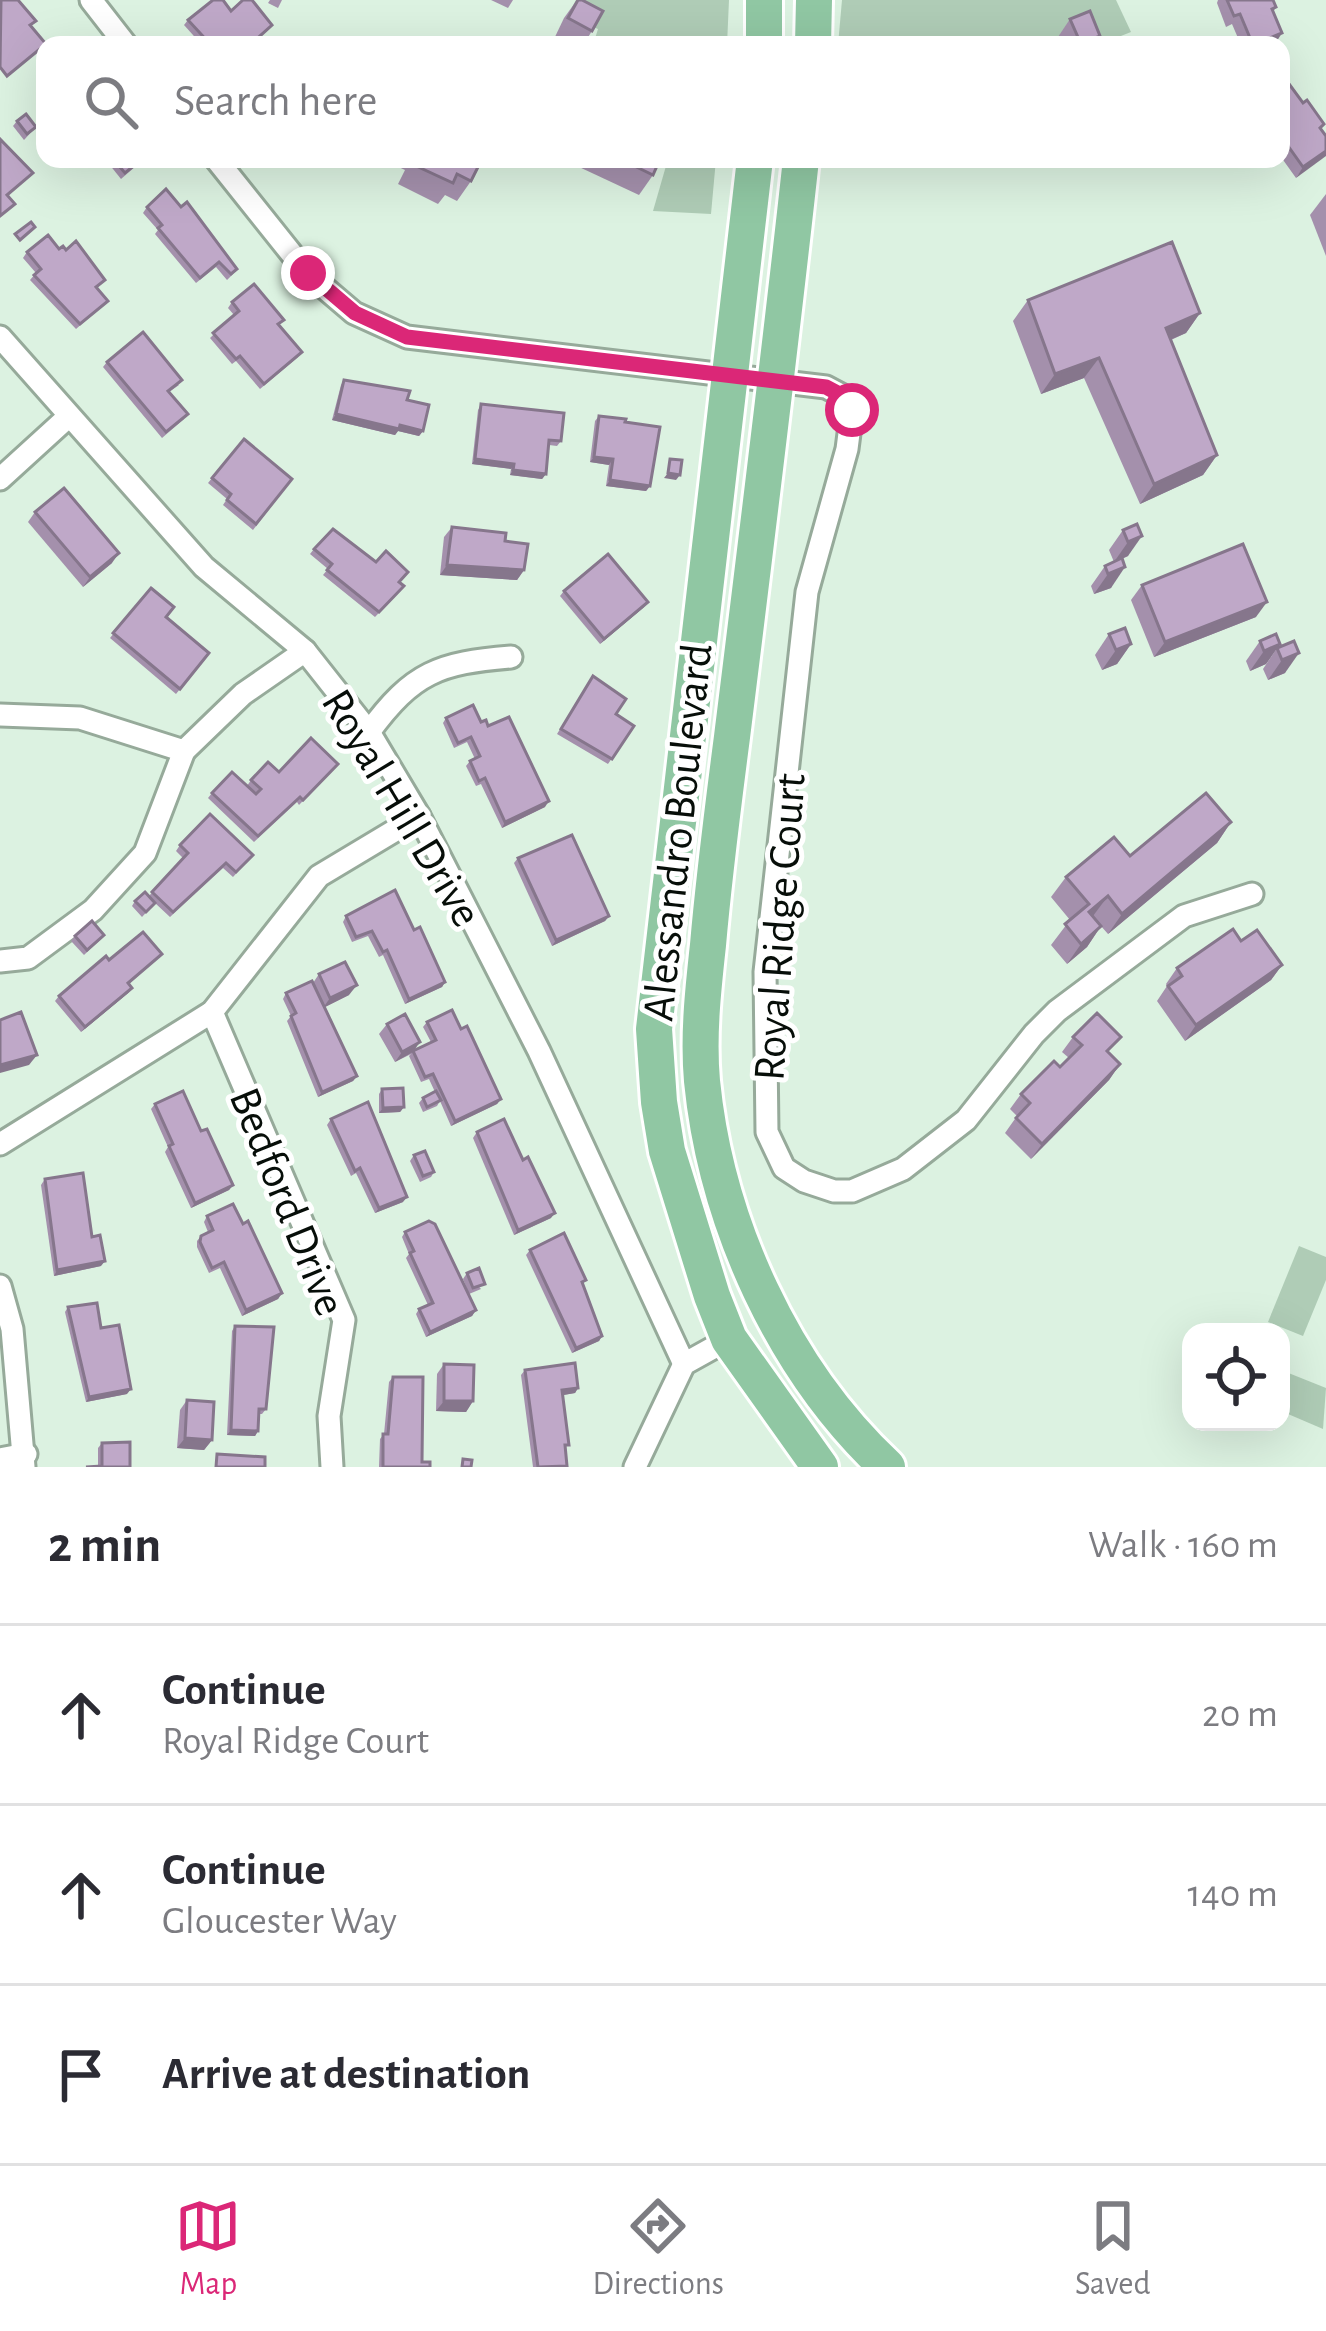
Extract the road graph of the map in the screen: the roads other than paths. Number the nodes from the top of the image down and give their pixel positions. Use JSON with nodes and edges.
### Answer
{"nodes":[{"id":1,"x":91,"y":0,"type":"edge"},
{"id":2,"x":764,"y":0,"type":"edge"},
{"id":3,"x":814,"y":0,"type":"edge"},
{"id":4,"x":119,"y":36,"type":"edge"},
{"id":5,"x":764,"y":36,"type":"edge"},
{"id":6,"x":813,"y":36,"type":"edge"},
{"id":7,"x":223,"y":168,"type":"edge"},
{"id":8,"x":754,"y":168,"type":"edge"},
{"id":9,"x":800,"y":168,"type":"edge"},
{"id":10,"x":0,"y":337,"type":"edge"},
{"id":11,"x":732,"y":376,"type":"junction"},
{"id":12,"x":777,"y":381,"type":"junction"},
{"id":13,"x":68,"y":417,"type":"junction"},
{"id":14,"x":0,"y":479,"type":"edge"},
{"id":15,"x":305,"y":651,"type":"junction"},
{"id":16,"x":512,"y":657,"type":"dead end"},
{"id":17,"x":0,"y":715,"type":"edge"},
{"id":18,"x":369,"y":733,"type":"junction"},
{"id":19,"x":184,"y":752,"type":"junction"},
{"id":20,"x":419,"y":816,"type":"junction"},
{"id":21,"x":1252,"y":895,"type":"dead end"},
{"id":22,"x":0,"y":961,"type":"edge"},
{"id":23,"x":212,"y":1012,"type":"junction"},
{"id":24,"x":708,"y":1111,"type":"junction"},
{"id":25,"x":0,"y":1144,"type":"edge"},
{"id":26,"x":0,"y":1286,"type":"edge"},
{"id":27,"x":729,"y":1339,"type":"junction"},
{"id":28,"x":684,"y":1364,"type":"junction"},
{"id":29,"x":875,"y":1456,"type":"edge"},
{"id":30,"x":0,"y":1459,"type":"edge"},
{"id":31,"x":25,"y":1460,"type":"edge"},
{"id":32,"x":332,"y":1467,"type":"edge"},
{"id":33,"x":635,"y":1467,"type":"edge"},
{"id":34,"x":820,"y":1467,"type":"edge"}],
"edges":[{"from":1,"to":4,"type":"street"},
{"from":2,"to":5,"type":"main road"},
{"from":3,"to":6,"type":"main road"},
{"from":7,"to":11,"type":"street"},
{"from":8,"to":11,"type":"main road","name":"Alessandro Boulevard"},
{"from":9,"to":12,"type":"main road","name":"Alessandro Boulevard"},
{"from":10,"to":13,"type":"street","name":"Royal Hill Drive"},
{"from":11,"to":12,"type":"street"},
{"from":11,"to":27,"type":"main road","name":"Alessandro Boulevard"},
{"from":12,"to":21,"type":"street","name":"Royal Ridge Court"},
{"from":12,"to":24,"type":"main road","name":"Alessandro Boulevard"},
{"from":13,"to":14,"type":"street"},
{"from":13,"to":15,"type":"street","name":"Royal Hill Drive"},
{"from":15,"to":18,"type":"street","name":"Royal Hill Drive"},
{"from":15,"to":19,"type":"street"},
{"from":16,"to":18,"type":"street"},
{"from":17,"to":19,"type":"street"},
{"from":18,"to":20,"type":"street","name":"Royal Hill Drive"},
{"from":19,"to":22,"type":"street"},
{"from":20,"to":23,"type":"street"},
{"from":20,"to":28,"type":"street","name":"Royal Hill Drive"},
{"from":23,"to":25,"type":"street"},
{"from":23,"to":32,"type":"street","name":"Bedford Drive"},
{"from":24,"to":27,"type":"main road"},
{"from":24,"to":29,"type":"main road","name":"Alessandro Boulevard"},
{"from":26,"to":31,"type":"street"},
{"from":27,"to":28,"type":"street"},
{"from":27,"to":29,"type":"main road"},
{"from":27,"to":34,"type":"main road","name":"Alessandro Boulevard"},
{"from":28,"to":33,"type":"street"},
{"from":30,"to":31,"type":"street"}]}
